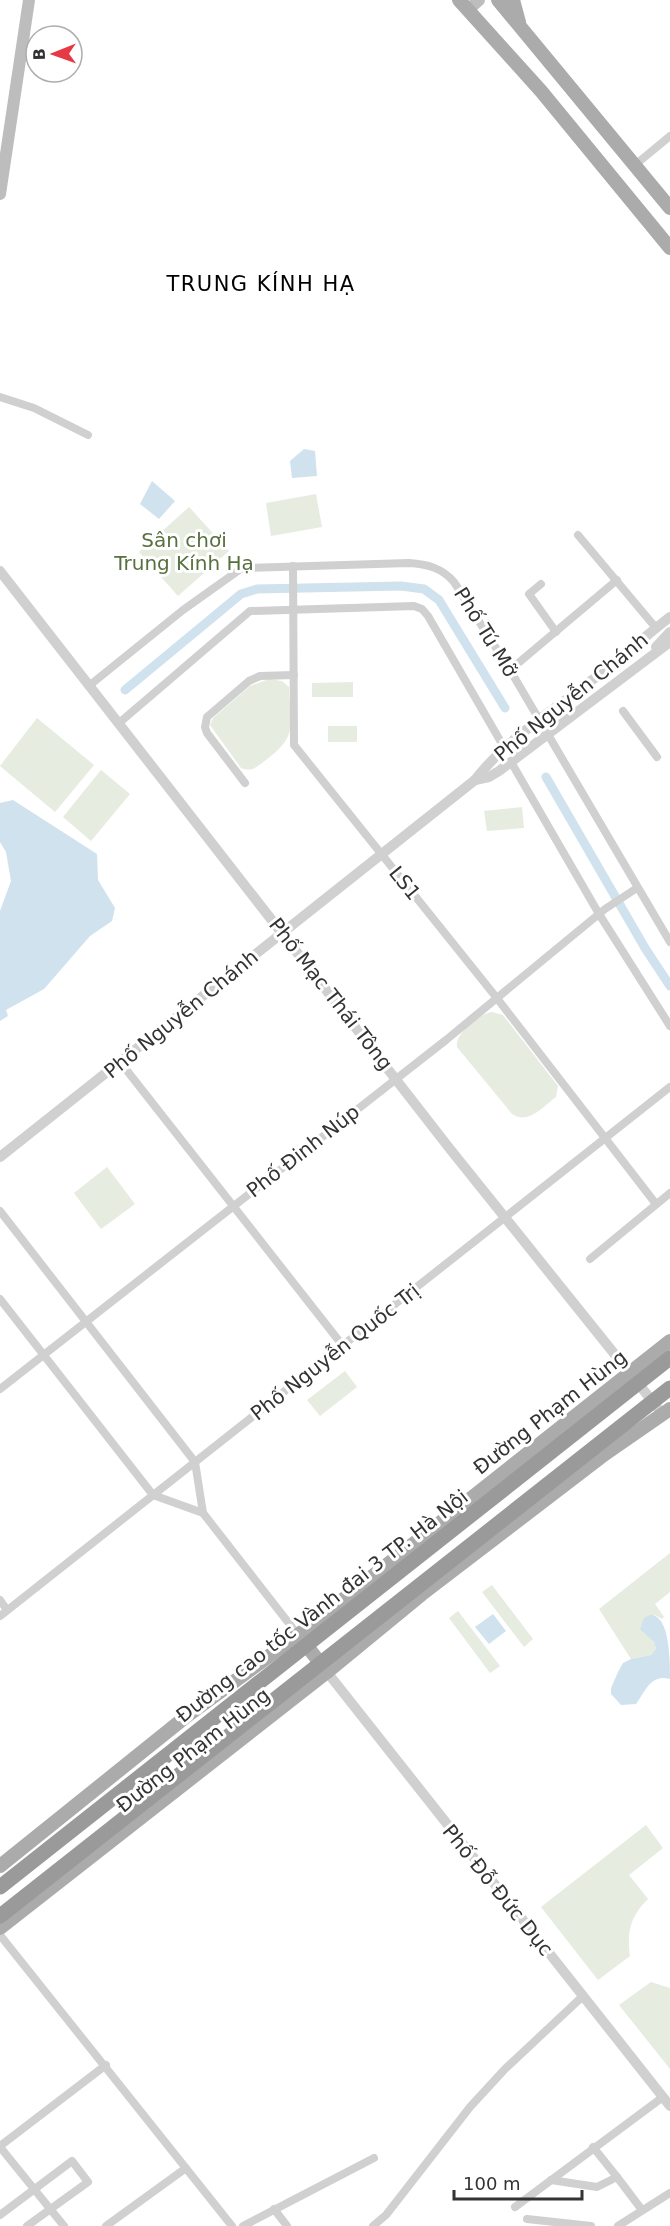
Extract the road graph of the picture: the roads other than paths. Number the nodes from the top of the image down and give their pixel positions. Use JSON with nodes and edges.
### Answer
{"nodes":[{"id":1,"x":29,"y":0,"type":"edge"},
{"id":2,"x":479,"y":0,"type":"edge"},
{"id":3,"x":498,"y":0,"type":"edge"},
{"id":4,"x":513,"y":0,"type":"edge"},
{"id":5,"x":463,"y":5,"type":"edge"},
{"id":6,"x":520,"y":27,"type":"junction"},
{"id":7,"x":670,"y":136,"type":"edge"},
{"id":8,"x":3,"y":149,"type":"edge"},
{"id":9,"x":635,"y":165,"type":"junction"},
{"id":10,"x":0,"y":194,"type":"edge"},
{"id":11,"x":670,"y":208,"type":"edge"},
{"id":12,"x":670,"y":248,"type":"edge"},
{"id":13,"x":0,"y":397,"type":"edge"},
{"id":14,"x":88,"y":435,"type":"dead end"},
{"id":15,"x":578,"y":535,"type":"dead end"},
{"id":16,"x":293,"y":566,"type":"junction"},
{"id":17,"x":0,"y":571,"type":"edge"},
{"id":18,"x":617,"y":580,"type":"junction"},
{"id":19,"x":542,"y":584,"type":"dead end"},
{"id":20,"x":293,"y":609,"type":"junction"},
{"id":21,"x":670,"y":617,"type":"edge"},
{"id":22,"x":656,"y":628,"type":"junction"},
{"id":23,"x":556,"y":632,"type":"junction"},
{"id":24,"x":668,"y":637,"type":"edge"},
{"id":25,"x":641,"y":643,"type":"junction"},
{"id":26,"x":510,"y":669,"type":"junction"},
{"id":27,"x":294,"y":675,"type":"junction"},
{"id":28,"x":90,"y":686,"type":"junction"},
{"id":29,"x":623,"y":711,"type":"dead end"},
{"id":30,"x":540,"y":720,"type":"junction"},
{"id":31,"x":119,"y":723,"type":"junction"},
{"id":32,"x":548,"y":734,"type":"junction"},
{"id":33,"x":505,"y":749,"type":"junction"},
{"id":34,"x":657,"y":757,"type":"dead end"},
{"id":35,"x":511,"y":762,"type":"junction"},
{"id":36,"x":475,"y":780,"type":"junction"},
{"id":37,"x":246,"y":783,"type":"dead end"},
{"id":38,"x":382,"y":855,"type":"junction"},
{"id":39,"x":637,"y":888,"type":"junction"},
{"id":40,"x":602,"y":912,"type":"junction"},
{"id":41,"x":283,"y":933,"type":"junction"},
{"id":42,"x":670,"y":942,"type":"edge"},
{"id":43,"x":496,"y":997,"type":"junction"},
{"id":44,"x":670,"y":1026,"type":"edge"},
{"id":45,"x":121,"y":1063,"type":"junction"},
{"id":46,"x":397,"y":1078,"type":"junction"},
{"id":47,"x":670,"y":1087,"type":"edge"},
{"id":48,"x":605,"y":1138,"type":"junction"},
{"id":49,"x":0,"y":1157,"type":"edge"},
{"id":50,"x":670,"y":1193,"type":"edge"},
{"id":51,"x":656,"y":1204,"type":"junction"},
{"id":52,"x":232,"y":1206,"type":"junction"},
{"id":53,"x":0,"y":1211,"type":"edge"},
{"id":54,"x":506,"y":1217,"type":"junction"},
{"id":55,"x":590,"y":1258,"type":"dead end"},
{"id":56,"x":0,"y":1299,"type":"edge"},
{"id":57,"x":86,"y":1321,"type":"junction"},
{"id":58,"x":670,"y":1341,"type":"edge"},
{"id":59,"x":343,"y":1346,"type":"junction"},
{"id":60,"x":670,"y":1348,"type":"edge"},
{"id":61,"x":44,"y":1353,"type":"junction"},
{"id":62,"x":670,"y":1358,"type":"edge"},
{"id":63,"x":631,"y":1374,"type":"junction"},
{"id":64,"x":670,"y":1388,"type":"edge"},
{"id":65,"x":0,"y":1389,"type":"edge"},
{"id":66,"x":670,"y":1398,"type":"edge"},
{"id":67,"x":666,"y":1412,"type":"edge"},
{"id":68,"x":195,"y":1462,"type":"junction"},
{"id":69,"x":539,"y":1491,"type":"junction"},
{"id":70,"x":501,"y":1493,"type":"junction"},
{"id":71,"x":153,"y":1495,"type":"junction"},
{"id":72,"x":203,"y":1514,"type":"junction"},
{"id":73,"x":0,"y":1600,"type":"edge"},
{"id":74,"x":4,"y":1613,"type":"edge"},
{"id":75,"x":298,"y":1635,"type":"junction"},
{"id":76,"x":327,"y":1672,"type":"junction"},
{"id":77,"x":0,"y":1866,"type":"edge"},
{"id":78,"x":0,"y":1887,"type":"edge"},
{"id":79,"x":0,"y":1916,"type":"edge"},
{"id":80,"x":0,"y":1928,"type":"edge"},
{"id":81,"x":0,"y":1935,"type":"edge"},
{"id":82,"x":583,"y":1996,"type":"junction"},
{"id":83,"x":106,"y":2065,"type":"junction"},
{"id":84,"x":663,"y":2097,"type":"junction"},
{"id":85,"x":670,"y":2106,"type":"edge"},
{"id":86,"x":0,"y":2147,"type":"edge"},
{"id":87,"x":594,"y":2147,"type":"junction"},
{"id":88,"x":374,"y":2158,"type":"dead end"},
{"id":89,"x":186,"y":2168,"type":"junction"},
{"id":90,"x":617,"y":2177,"type":"junction"},
{"id":91,"x":551,"y":2180,"type":"junction"},
{"id":92,"x":33,"y":2188,"type":"junction"},
{"id":93,"x":670,"y":2193,"type":"edge"},
{"id":94,"x":515,"y":2207,"type":"dead end"},
{"id":95,"x":50,"y":2209,"type":"junction"},
{"id":96,"x":274,"y":2209,"type":"junction"},
{"id":97,"x":642,"y":2210,"type":"junction"},
{"id":98,"x":0,"y":2215,"type":"edge"},
{"id":99,"x":527,"y":2220,"type":"dead end"},
{"id":100,"x":27,"y":2226,"type":"edge"},
{"id":101,"x":64,"y":2226,"type":"edge"},
{"id":102,"x":106,"y":2226,"type":"edge"},
{"id":103,"x":231,"y":2226,"type":"edge"},
{"id":104,"x":243,"y":2226,"type":"edge"},
{"id":105,"x":287,"y":2226,"type":"edge"},
{"id":106,"x":373,"y":2226,"type":"edge"},
{"id":107,"x":591,"y":2226,"type":"edge"},
{"id":108,"x":618,"y":2226,"type":"edge"}],
"edges":[{"from":1,"to":8,"type":"main road"},
{"from":2,"to":5,"type":"main road"},
{"from":3,"to":6,"type":"main road"},
{"from":4,"to":6,"type":"main road"},
{"from":5,"to":12,"type":"main road"},
{"from":6,"to":9,"type":"main road"},
{"from":7,"to":9,"type":"street"},
{"from":8,"to":10,"type":"main road"},
{"from":9,"to":11,"type":"main road"},
{"from":13,"to":14,"type":"street"},
{"from":15,"to":18,"type":"street"},
{"from":16,"to":20,"type":"street","name":"LS1"},
{"from":16,"to":26,"type":"street","name":"Phố Tú Mỡ"},
{"from":16,"to":28,"type":"street","name":"Phố Tú Mỡ"},
{"from":17,"to":28,"type":"street","name":"Phố Mạc Thái Tông"},
{"from":18,"to":22,"type":"street"},
{"from":18,"to":23,"type":"street"},
{"from":19,"to":23,"type":"street"},
{"from":20,"to":27,"type":"street","name":"LS1"},
{"from":20,"to":31,"type":"street","name":"Phố Tú Mỡ"},
{"from":20,"to":33,"type":"street","name":"Phố Tú Mỡ"},
{"from":21,"to":22,"type":"street","name":"Phố Nguyễn Chánh"},
{"from":22,"to":25,"type":"street","name":"Phố Nguyễn Chánh"},
{"from":23,"to":26,"type":"street"},
{"from":24,"to":25,"type":"street"},
{"from":24,"to":32,"type":"street","name":"Phố Nguyễn Chánh"},
{"from":25,"to":30,"type":"street","name":"Phố Nguyễn Chánh"},
{"from":26,"to":30,"type":"street","name":"Phố Tú Mỡ"},
{"from":27,"to":37,"type":"street"},
{"from":27,"to":38,"type":"street","name":"LS1"},
{"from":28,"to":31,"type":"street","name":"Phố Mạc Thái Tông"},
{"from":29,"to":34,"type":"street"},
{"from":30,"to":32,"type":"street","name":"Phố Tú Mỡ"},
{"from":30,"to":33,"type":"street","name":"Phố Nguyễn Chánh"},
{"from":31,"to":41,"type":"street","name":"Phố Mạc Thái Tông"},
{"from":32,"to":35,"type":"street","name":"Phố Nguyễn Chánh"},
{"from":32,"to":39,"type":"street","name":"Phố Tú Mỡ"},
{"from":33,"to":36,"type":"street","name":"Phố Nguyễn Chánh"},
{"from":35,"to":36,"type":"street","name":"Phố Nguyễn Chánh"},
{"from":35,"to":40,"type":"street"},
{"from":36,"to":38,"type":"street","name":"Phố Nguyễn Chánh"},
{"from":38,"to":41,"type":"street","name":"Phố Nguyễn Chánh"},
{"from":38,"to":43,"type":"street","name":"LS1"},
{"from":39,"to":40,"type":"street","name":"Phố Đinh Núp"},
{"from":39,"to":42,"type":"street","name":"Phố Tú Mỡ"},
{"from":40,"to":43,"type":"street","name":"Phố Đinh Núp"},
{"from":40,"to":44,"type":"street"},
{"from":41,"to":45,"type":"street","name":"Phố Nguyễn Chánh"},
{"from":41,"to":46,"type":"street","name":"Phố Mạc Thái Tông"},
{"from":43,"to":46,"type":"street","name":"Phố Đinh Núp"},
{"from":43,"to":48,"type":"street","name":"LS1"},
{"from":45,"to":49,"type":"street","name":"Phố Nguyễn Chánh"},
{"from":45,"to":52,"type":"street"},
{"from":46,"to":52,"type":"street","name":"Phố Đinh Núp"},
{"from":46,"to":54,"type":"street","name":"Phố Mạc Thái Tông"},
{"from":47,"to":48,"type":"street","name":"Phố Nguyễn Quốc Trị"},
{"from":48,"to":51,"type":"street","name":"LS1"},
{"from":48,"to":54,"type":"street","name":"Phố Nguyễn Quốc Trị"},
{"from":50,"to":51,"type":"street"},
{"from":51,"to":55,"type":"street"},
{"from":52,"to":57,"type":"street","name":"Phố Đinh Núp"},
{"from":52,"to":59,"type":"street"},
{"from":53,"to":57,"type":"street"},
{"from":54,"to":59,"type":"street","name":"Phố Nguyễn Quốc Trị"},
{"from":54,"to":63,"type":"street","name":"Phố Mạc Thái Tông"},
{"from":56,"to":61,"type":"street"},
{"from":57,"to":61,"type":"street","name":"Phố Đinh Núp"},
{"from":57,"to":68,"type":"street"},
{"from":58,"to":63,"type":"main road","name":"Đường Phạm Hùng"},
{"from":59,"to":68,"type":"street","name":"Phố Nguyễn Quốc Trị"},
{"from":60,"to":70,"type":"highway","bridge":true},
{"from":61,"to":65,"type":"street","name":"Phố Đinh Núp"},
{"from":61,"to":71,"type":"street"},
{"from":62,"to":70,"type":"highway","name":"Đường cao tốc Vành đai 3 TP. Hà Nội","bridge":true},
{"from":63,"to":67,"type":"street","name":"Phố Mạc Thái Tông"},
{"from":63,"to":75,"type":"main road","name":"Đường Phạm Hùng"},
{"from":64,"to":69,"type":"highway","bridge":true},
{"from":66,"to":69,"type":"highway","bridge":true},
{"from":67,"to":76,"type":"main road","name":"Đường Phạm Hùng"},
{"from":68,"to":71,"type":"street","name":"Phố Nguyễn Quốc Trị"},
{"from":68,"to":72,"type":"street"},
{"from":69,"to":79,"type":"highway","bridge":true},
{"from":70,"to":78,"type":"highway","name":"Đường cao tốc Vành đai 3 TP. Hà Nội","bridge":true},
{"from":71,"to":72,"type":"street"},
{"from":71,"to":74,"type":"street","name":"Phố Nguyễn Quốc Trị"},
{"from":72,"to":75,"type":"street"},
{"from":73,"to":74,"type":"street"},
{"from":75,"to":76,"type":"main road"},
{"from":75,"to":77,"type":"main road","name":"Đường Phạm Hùng"},
{"from":76,"to":80,"type":"main road","name":"Đường Phạm Hùng"},
{"from":76,"to":82,"type":"street","name":"Phố Đỗ Đức Dục"},
{"from":81,"to":83,"type":"street"},
{"from":82,"to":84,"type":"street","name":"Phố Đỗ Đức Dục"},
{"from":82,"to":106,"type":"street"},
{"from":83,"to":86,"type":"street"},
{"from":83,"to":89,"type":"street"},
{"from":84,"to":85,"type":"street","name":"Phố Đỗ Đức Dục"},
{"from":84,"to":87,"type":"street"},
{"from":86,"to":92,"type":"street"},
{"from":87,"to":90,"type":"street"},
{"from":87,"to":91,"type":"street"},
{"from":88,"to":96,"type":"street"},
{"from":89,"to":102,"type":"street"},
{"from":89,"to":103,"type":"street"},
{"from":90,"to":91,"type":"street"},
{"from":90,"to":97,"type":"street"},
{"from":91,"to":94,"type":"street"},
{"from":92,"to":95,"type":"street"},
{"from":92,"to":95,"type":"street"},
{"from":92,"to":98,"type":"street"},
{"from":93,"to":97,"type":"street"},
{"from":95,"to":100,"type":"street"},
{"from":95,"to":101,"type":"street"},
{"from":96,"to":104,"type":"street"},
{"from":96,"to":105,"type":"street"},
{"from":97,"to":108,"type":"street"},
{"from":99,"to":107,"type":"street"}]}
